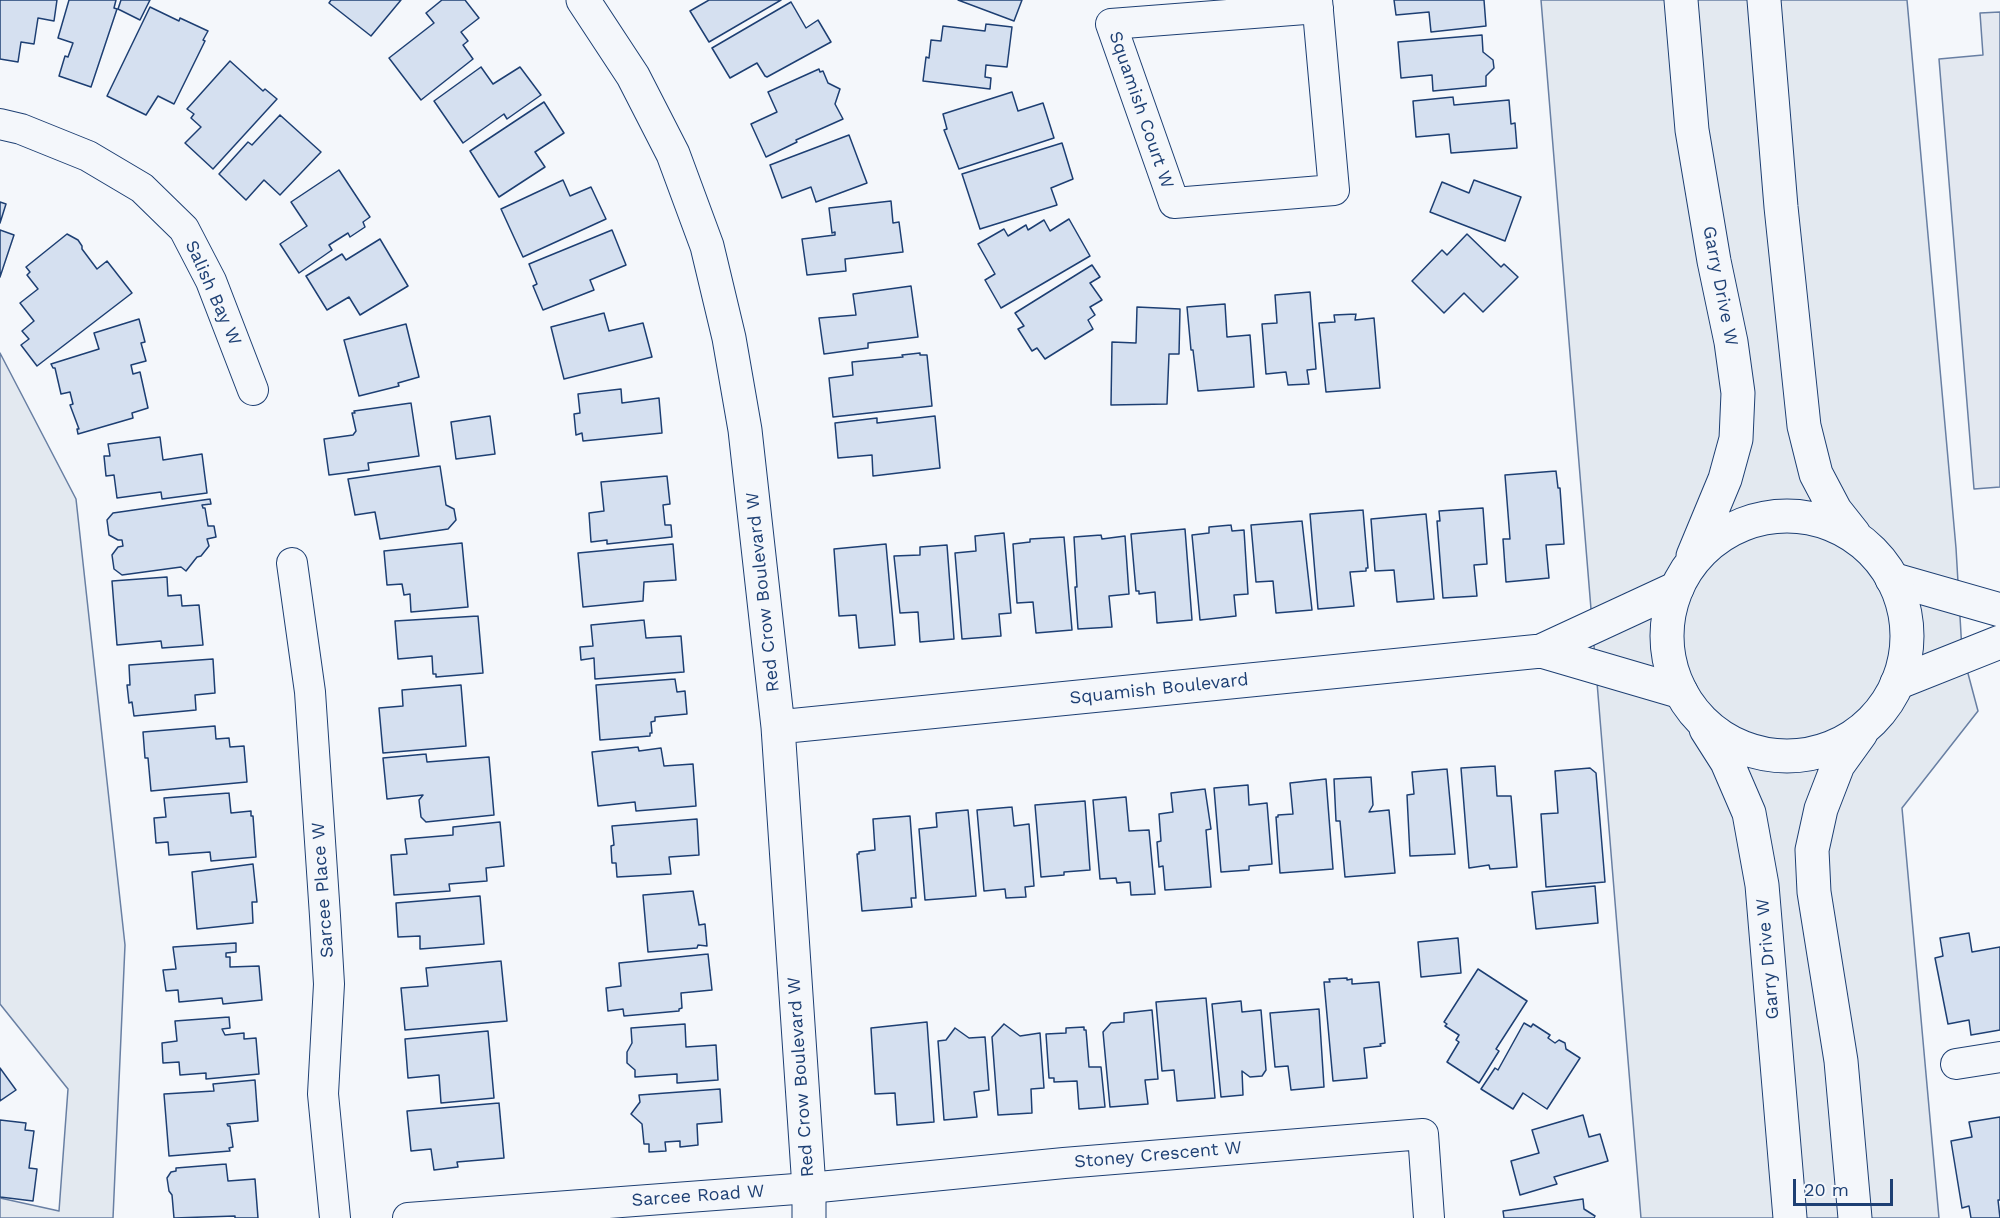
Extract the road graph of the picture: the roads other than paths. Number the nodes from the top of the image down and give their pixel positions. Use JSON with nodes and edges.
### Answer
{"nodes":[{"id":1,"x":584,"y":0,"type":"edge"},
{"id":2,"x":1682,"y":0,"type":"edge"},
{"id":3,"x":1317,"y":4,"type":"edge"},
{"id":4,"x":1766,"y":4,"type":"edge"},
{"id":5,"x":0,"y":124,"type":"edge"},
{"id":6,"x":253,"y":390,"type":"dead end"},
{"id":7,"x":1857,"y":538,"type":"junction"},
{"id":8,"x":292,"y":563,"type":"dead end"},
{"id":9,"x":1683,"y":576,"type":"junction"},
{"id":10,"x":1892,"y":579,"type":"junction"},
{"id":11,"x":2000,"y":610,"type":"edge"},
{"id":12,"x":2000,"y":642,"type":"edge"},
{"id":13,"x":1541,"y":651,"type":"junction"},
{"id":14,"x":1897,"y":683,"type":"junction"},
{"id":15,"x":1689,"y":703,"type":"junction"},
{"id":16,"x":1866,"y":726,"type":"junction"},
{"id":17,"x":778,"y":727,"type":"junction"},
{"id":18,"x":2000,"y":1057,"type":"edge"},
{"id":19,"x":1956,"y":1064,"type":"dead end"},
{"id":20,"x":809,"y":1203,"type":"edge"},
{"id":21,"x":335,"y":1218,"type":"edge"},
{"id":22,"x":408,"y":1218,"type":"edge"},
{"id":23,"x":1429,"y":1218,"type":"edge"},
{"id":24,"x":1790,"y":1218,"type":"edge"},
{"id":25,"x":1855,"y":1218,"type":"edge"}],
"edges":[{"from":1,"to":17,"type":"main road","name":"Red Crow Boulevard W"},
{"from":2,"to":9,"type":"main road","name":"Garry Drive W"},
{"from":3,"to":3,"type":"street","name":"Squamish Court W"},
{"from":4,"to":7,"type":"main road"},
{"from":5,"to":6,"type":"street","name":"Salish Bay W"},
{"from":7,"to":9,"type":"main road"},
{"from":7,"to":10,"type":"main road"},
{"from":8,"to":21,"type":"street","name":"Sarcee Place W"},
{"from":9,"to":13,"type":"main road","name":"Squamish Boulevard"},
{"from":9,"to":15,"type":"main road","name":"Garry Drive W"},
{"from":10,"to":11,"type":"main road"},
{"from":10,"to":14,"type":"main road"},
{"from":12,"to":14,"type":"main road"},
{"from":13,"to":15,"type":"main road","name":"Squamish Boulevard"},
{"from":13,"to":17,"type":"main road","name":"Squamish Boulevard"},
{"from":14,"to":16,"type":"main road"},
{"from":15,"to":16,"type":"main road"},
{"from":15,"to":24,"type":"main road","name":"Garry Drive W"},
{"from":16,"to":25,"type":"main road"},
{"from":17,"to":20,"type":"main road","name":"Red Crow Boulevard W"},
{"from":18,"to":19,"type":"street"},
{"from":20,"to":22,"type":"street","name":"Sarcee Road W"},
{"from":20,"to":23,"type":"street","name":"Stoney Crescent W"}]}
